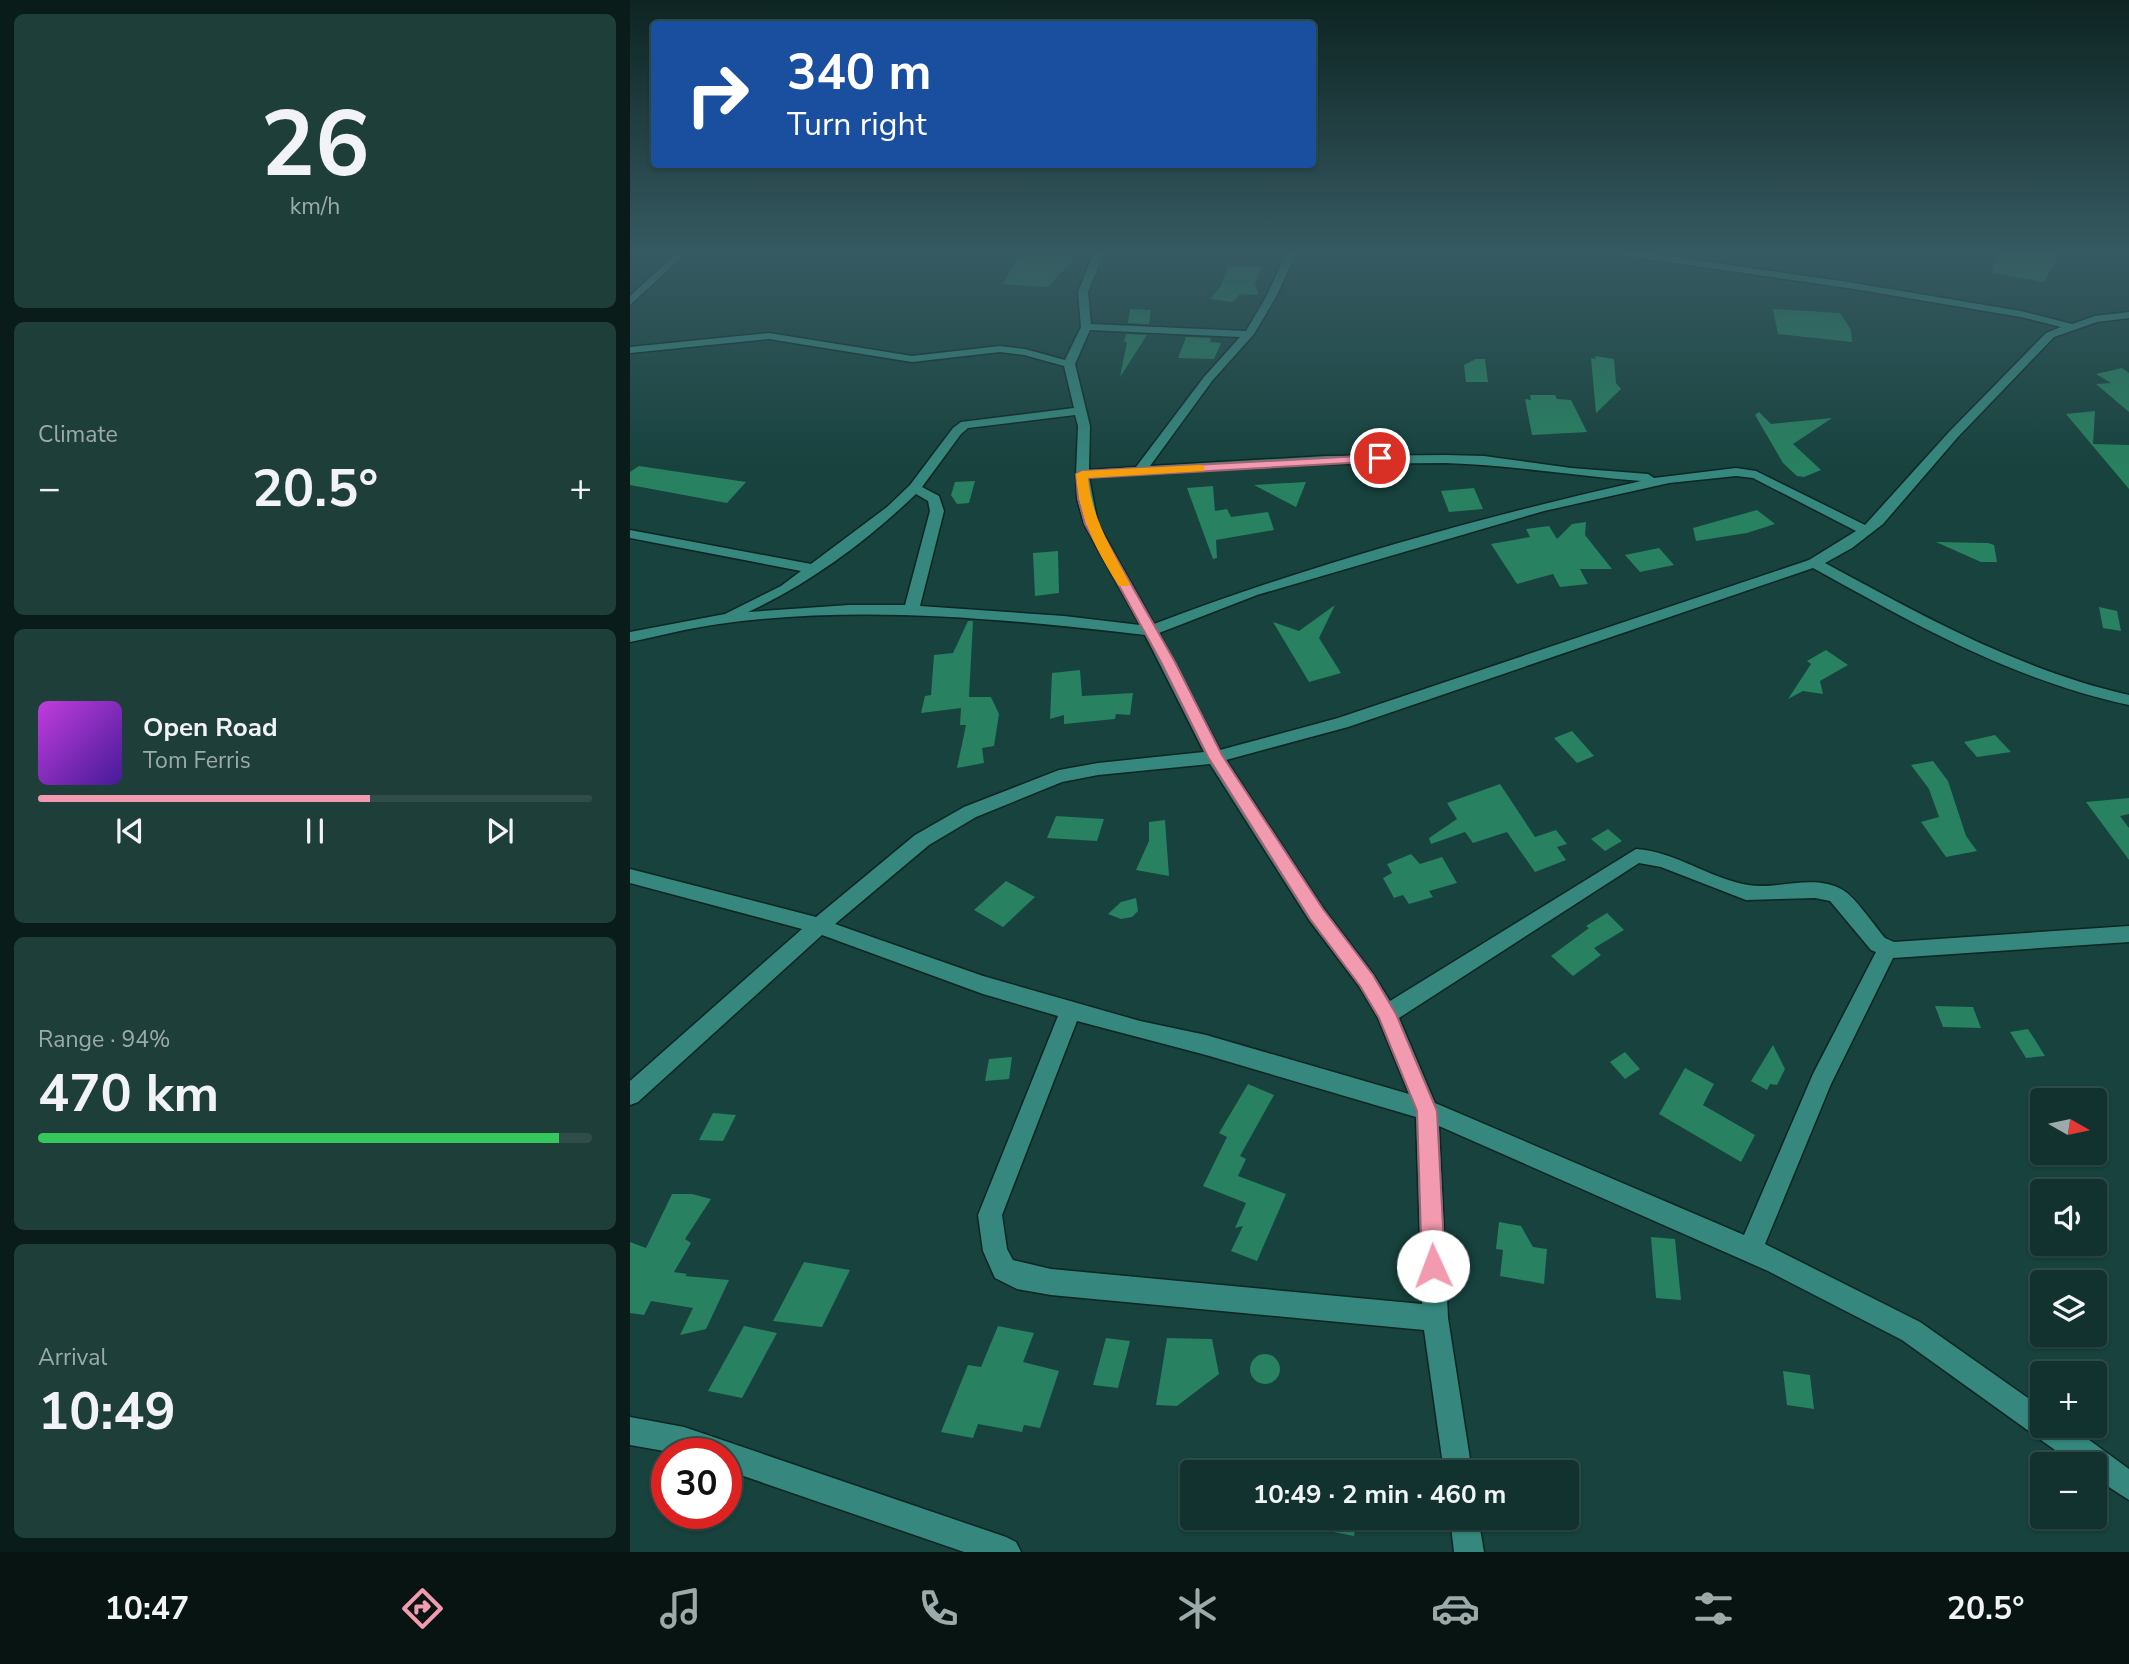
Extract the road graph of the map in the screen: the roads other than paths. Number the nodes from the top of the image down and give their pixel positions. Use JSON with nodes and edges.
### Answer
{"nodes":[{"id":1,"x":1086,"y":322,"type":"edge"},
{"id":2,"x":1256,"y":322,"type":"edge"},
{"id":3,"x":2055,"y":322,"type":"edge"},
{"id":4,"x":2082,"y":322,"type":"edge"},
{"id":5,"x":2069,"y":326,"type":"junction"},
{"id":6,"x":1086,"y":327,"type":"junction"},
{"id":7,"x":1249,"y":334,"type":"junction"},
{"id":8,"x":630,"y":350,"type":"edge"},
{"id":9,"x":1069,"y":364,"type":"junction"},
{"id":10,"x":1080,"y":411,"type":"junction"},
{"id":11,"x":1139,"y":472,"type":"junction"},
{"id":12,"x":1082,"y":474,"type":"junction"},
{"id":13,"x":1669,"y":479,"type":"junction"},
{"id":14,"x":915,"y":488,"type":"junction"},
{"id":15,"x":1867,"y":531,"type":"junction"},
{"id":16,"x":630,"y":534,"type":"edge"},
{"id":17,"x":1814,"y":563,"type":"junction"},
{"id":18,"x":815,"y":569,"type":"junction"},
{"id":19,"x":911,"y":610,"type":"junction"},
{"id":20,"x":719,"y":620,"type":"junction"},
{"id":21,"x":1149,"y":631,"type":"junction"},
{"id":22,"x":630,"y":637,"type":"edge"},
{"id":23,"x":2129,"y":701,"type":"edge"},
{"id":24,"x":1215,"y":757,"type":"junction"},
{"id":25,"x":630,"y":876,"type":"edge"},
{"id":26,"x":819,"y":926,"type":"junction"},
{"id":27,"x":2129,"y":933,"type":"edge"},
{"id":28,"x":1887,"y":949,"type":"junction"},
{"id":29,"x":1071,"y":1010,"type":"junction"},
{"id":30,"x":1387,"y":1014,"type":"junction"},
{"id":31,"x":630,"y":1095,"type":"edge"},
{"id":32,"x":1427,"y":1111,"type":"junction"},
{"id":33,"x":1750,"y":1251,"type":"junction"},
{"id":34,"x":1435,"y":1318,"type":"junction"},
{"id":35,"x":2030,"y":1415,"type":"edge"},
{"id":36,"x":630,"y":1431,"type":"edge"},
{"id":37,"x":668,"y":1438,"type":"edge"},
{"id":38,"x":2063,"y":1438,"type":"edge"},
{"id":39,"x":1456,"y":1460,"type":"edge"},
{"id":40,"x":742,"y":1461,"type":"edge"},
{"id":41,"x":2126,"y":1482,"type":"edge"},
{"id":42,"x":1466,"y":1530,"type":"edge"},
{"id":43,"x":1006,"y":1552,"type":"edge"},
{"id":44,"x":1469,"y":1552,"type":"edge"}],
"edges":[{"from":1,"to":6,"type":"street"},
{"from":2,"to":7,"type":"street"},
{"from":3,"to":5,"type":"street"},
{"from":4,"to":5,"type":"street"},
{"from":5,"to":15,"type":"street"},
{"from":6,"to":7,"type":"street"},
{"from":6,"to":9,"type":"street"},
{"from":7,"to":11,"type":"street"},
{"from":8,"to":9,"type":"street"},
{"from":9,"to":10,"type":"street"},
{"from":10,"to":12,"type":"street"},
{"from":10,"to":14,"type":"street"},
{"from":11,"to":12,"type":"street"},
{"from":11,"to":13,"type":"street"},
{"from":12,"to":21,"type":"street"},
{"from":13,"to":15,"type":"street"},
{"from":13,"to":21,"type":"street"},
{"from":14,"to":18,"type":"street"},
{"from":14,"to":19,"type":"street"},
{"from":15,"to":17,"type":"street"},
{"from":16,"to":18,"type":"street"},
{"from":17,"to":23,"type":"street"},
{"from":17,"to":24,"type":"street"},
{"from":18,"to":20,"type":"street"},
{"from":19,"to":20,"type":"street"},
{"from":19,"to":21,"type":"street"},
{"from":20,"to":22,"type":"street"},
{"from":21,"to":24,"type":"street"},
{"from":24,"to":26,"type":"street"},
{"from":24,"to":30,"type":"street"},
{"from":25,"to":26,"type":"street"},
{"from":26,"to":29,"type":"street"},
{"from":26,"to":31,"type":"street"},
{"from":27,"to":28,"type":"street"},
{"from":28,"to":30,"type":"street"},
{"from":28,"to":33,"type":"street"},
{"from":29,"to":32,"type":"street"},
{"from":29,"to":34,"type":"street"},
{"from":30,"to":32,"type":"street"},
{"from":32,"to":33,"type":"street"},
{"from":32,"to":34,"type":"street"},
{"from":33,"to":35,"type":"street"},
{"from":34,"to":39,"type":"street"},
{"from":36,"to":37,"type":"street"},
{"from":38,"to":41,"type":"street"},
{"from":40,"to":43,"type":"street"},
{"from":42,"to":44,"type":"street"}]}
